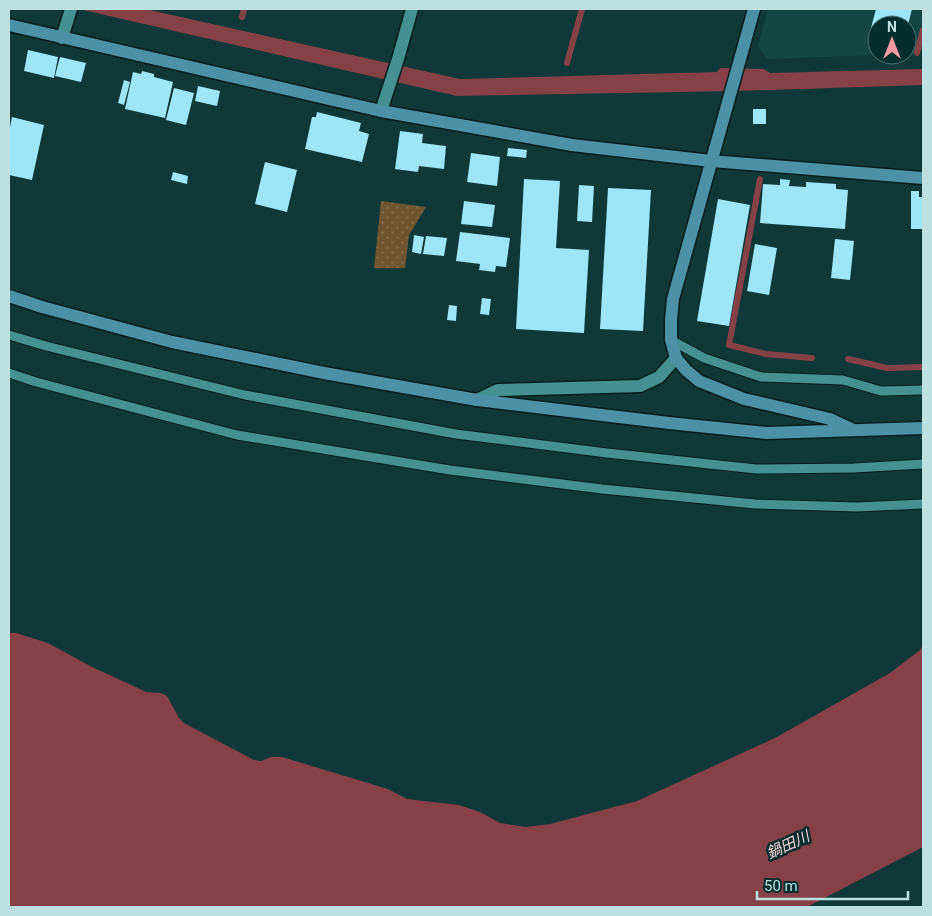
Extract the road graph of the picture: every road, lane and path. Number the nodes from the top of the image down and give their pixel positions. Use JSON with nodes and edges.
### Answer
{"nodes":[{"id":1,"x":412,"y":9,"type":"edge"},
{"id":2,"x":754,"y":9,"type":"edge"},
{"id":3,"x":69,"y":14,"type":"edge"},
{"id":4,"x":9,"y":25,"type":"edge"},
{"id":5,"x":62,"y":38,"type":"junction"},
{"id":6,"x":381,"y":111,"type":"junction"},
{"id":7,"x":711,"y":161,"type":"junction"},
{"id":8,"x":923,"y":178,"type":"edge"},
{"id":9,"x":9,"y":296,"type":"edge"},
{"id":10,"x":9,"y":335,"type":"edge"},
{"id":11,"x":671,"y":340,"type":"junction"},
{"id":12,"x":676,"y":358,"type":"junction"},
{"id":13,"x":9,"y":373,"type":"edge"},
{"id":14,"x":923,"y":390,"type":"edge"},
{"id":15,"x":477,"y":400,"type":"junction"},
{"id":16,"x":923,"y":428,"type":"edge"},
{"id":17,"x":855,"y":431,"type":"junction"},
{"id":18,"x":923,"y":464,"type":"edge"},
{"id":19,"x":923,"y":504,"type":"edge"}],
"edges":[{"from":1,"to":6,"type":"street"},
{"from":2,"to":7,"type":"street"},
{"from":3,"to":5,"type":"street"},
{"from":4,"to":5,"type":"street"},
{"from":5,"to":6,"type":"street"},
{"from":6,"to":7,"type":"street"},
{"from":7,"to":8,"type":"street"},
{"from":7,"to":11,"type":"street"},
{"from":9,"to":15,"type":"street"},
{"from":10,"to":18,"type":"lane"},
{"from":11,"to":12,"type":"street"},
{"from":11,"to":14,"type":"lane"},
{"from":12,"to":15,"type":"street"},
{"from":12,"to":17,"type":"street"},
{"from":13,"to":19,"type":"lane"},
{"from":15,"to":17,"type":"street"},
{"from":16,"to":17,"type":"street"}]}
